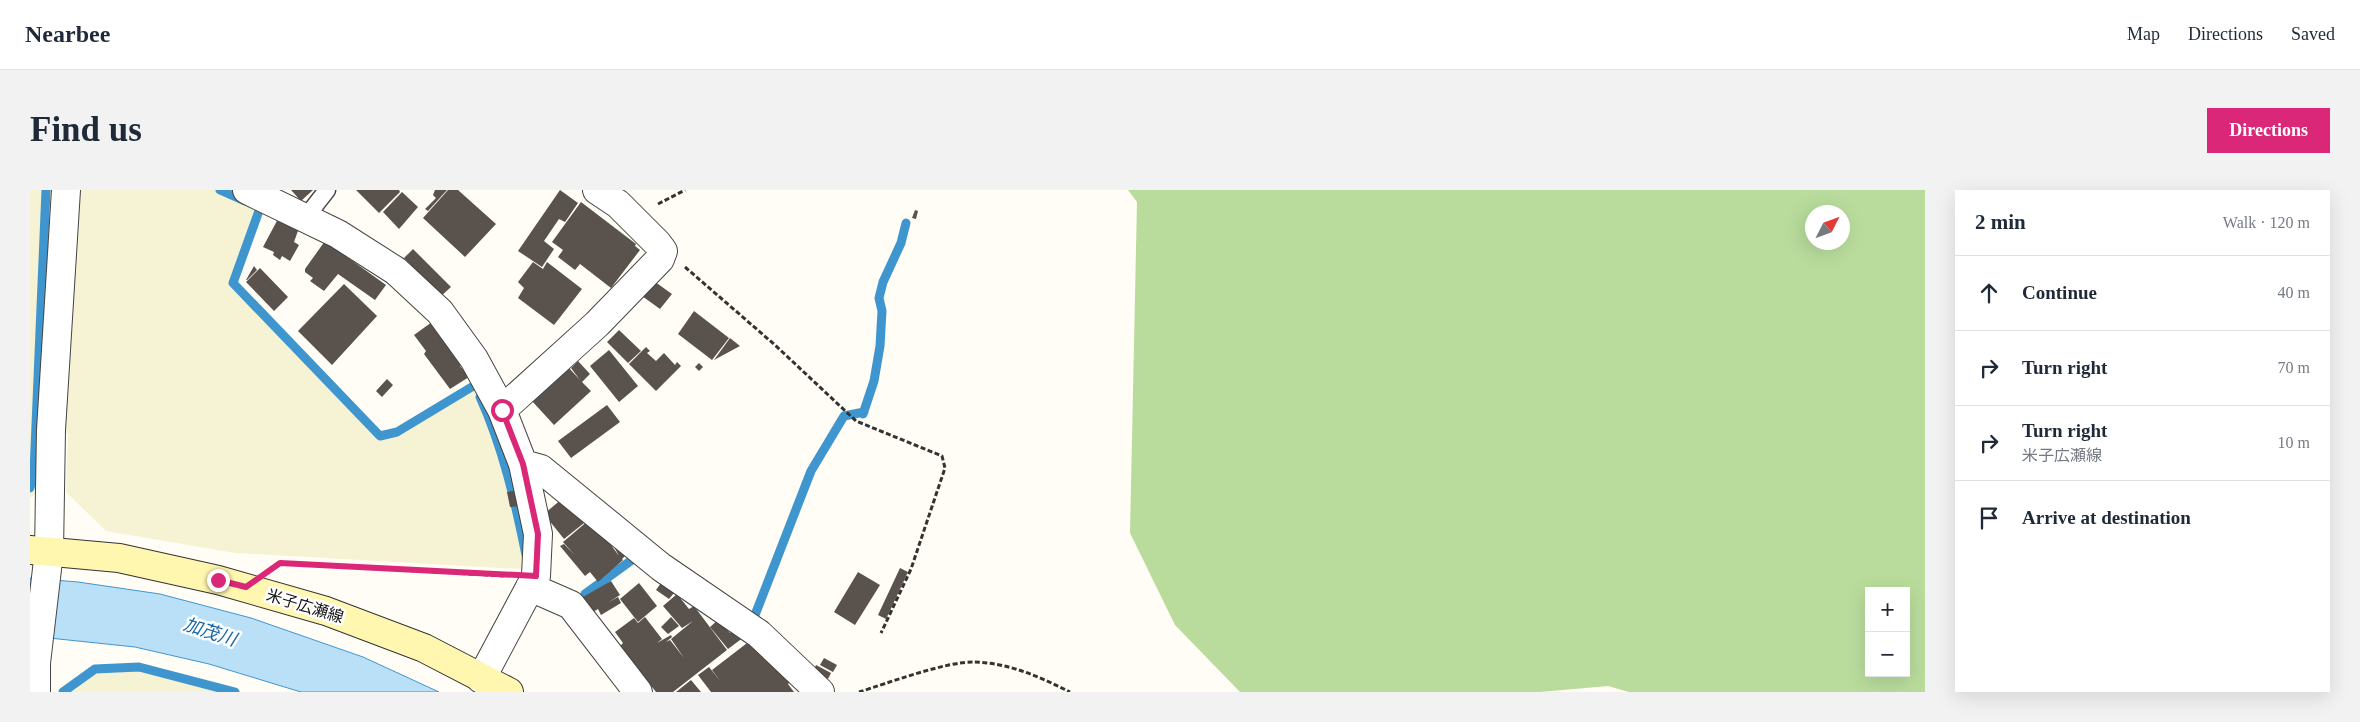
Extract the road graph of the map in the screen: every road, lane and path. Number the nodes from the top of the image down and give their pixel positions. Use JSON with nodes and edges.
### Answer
{"nodes":[{"id":1,"x":66,"y":190,"type":"edge"},
{"id":2,"x":247,"y":190,"type":"edge"},
{"id":3,"x":326,"y":190,"type":"edge"},
{"id":4,"x":597,"y":190,"type":"edge"},
{"id":5,"x":306,"y":217,"type":"junction"},
{"id":6,"x":663,"y":251,"type":"junction"},
{"id":7,"x":502,"y":410,"type":"junction"},
{"id":8,"x":523,"y":464,"type":"junction"},
{"id":9,"x":40,"y":551,"type":"edge"},
{"id":10,"x":533,"y":581,"type":"junction"},
{"id":11,"x":246,"y":587,"type":"junction"},
{"id":12,"x":881,"y":633,"type":"dead end"},
{"id":13,"x":33,"y":662,"type":"edge"},
{"id":14,"x":481,"y":679,"type":"junction"},
{"id":15,"x":36,"y":692,"type":"edge"},
{"id":16,"x":509,"y":692,"type":"edge"},
{"id":17,"x":638,"y":692,"type":"edge"},
{"id":18,"x":820,"y":692,"type":"edge"},
{"id":19,"x":859,"y":692,"type":"edge"},
{"id":20,"x":1070,"y":692,"type":"edge"}],
"edges":[{"from":1,"to":9,"type":"street"},
{"from":2,"to":5,"type":"street"},
{"from":3,"to":5,"type":"lane"},
{"from":4,"to":6,"type":"street"},
{"from":5,"to":7,"type":"street"},
{"from":6,"to":7,"type":"street"},
{"from":6,"to":12,"type":"path"},
{"from":7,"to":8,"type":"street"},
{"from":8,"to":10,"type":"street"},
{"from":8,"to":18,"type":"street"},
{"from":9,"to":11,"type":"main road","name":"米子広瀬線"},
{"from":9,"to":13,"type":"street"},
{"from":10,"to":11,"type":"path"},
{"from":10,"to":14,"type":"street"},
{"from":10,"to":17,"type":"street"},
{"from":11,"to":14,"type":"main road","name":"米子広瀬線"},
{"from":13,"to":15,"type":"street"},
{"from":14,"to":16,"type":"main road","name":"米子広瀬線"},
{"from":19,"to":20,"type":"path"}]}
